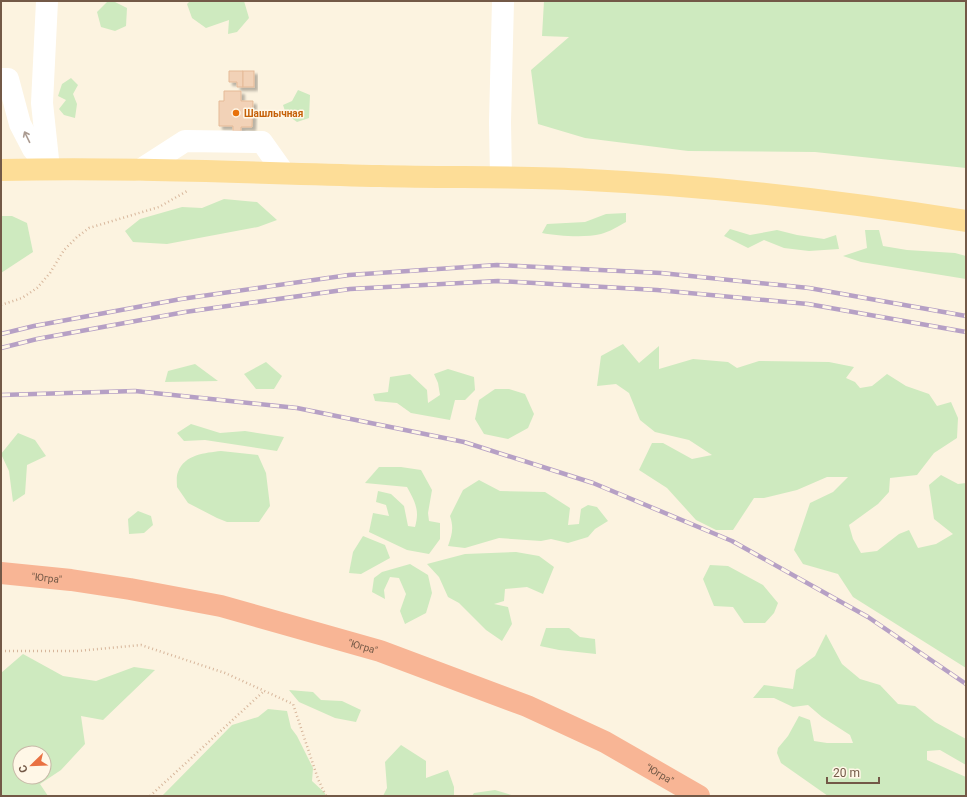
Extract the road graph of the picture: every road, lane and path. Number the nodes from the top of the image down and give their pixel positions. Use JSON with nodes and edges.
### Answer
{"nodes":[{"id":1,"x":47,"y":1,"type":"edge"},
{"id":2,"x":503,"y":1,"type":"edge"},
{"id":3,"x":1,"y":79,"type":"edge"},
{"id":4,"x":48,"y":169,"type":"junction"},
{"id":5,"x":1,"y":170,"type":"edge"},
{"id":6,"x":140,"y":170,"type":"junction"},
{"id":7,"x":284,"y":173,"type":"junction"},
{"id":8,"x":501,"y":177,"type":"junction"},
{"id":9,"x":193,"y":188,"type":"dead end"},
{"id":10,"x":966,"y":221,"type":"edge"},
{"id":11,"x":1,"y":305,"type":"edge"},
{"id":12,"x":1,"y":573,"type":"edge"},
{"id":13,"x":1,"y":651,"type":"edge"},
{"id":14,"x":264,"y":691,"type":"junction"},
{"id":15,"x":150,"y":796,"type":"edge"},
{"id":16,"x":326,"y":796,"type":"edge"},
{"id":17,"x":699,"y":796,"type":"edge"}],
"edges":[{"from":1,"to":4,"type":"street"},
{"from":2,"to":8,"type":"street"},
{"from":4,"to":3,"type":"street","one_way":true},
{"from":4,"to":5,"type":"main road"},
{"from":4,"to":6,"type":"main road"},
{"from":6,"to":7,"type":"main road"},
{"from":6,"to":7,"type":"street"},
{"from":7,"to":8,"type":"main road"},
{"from":8,"to":10,"type":"main road"},
{"from":9,"to":11,"type":"path"},
{"from":12,"to":17,"type":"highway","name":"\"Югра\""},
{"from":13,"to":14,"type":"path"},
{"from":14,"to":15,"type":"path"},
{"from":14,"to":16,"type":"path"}]}
